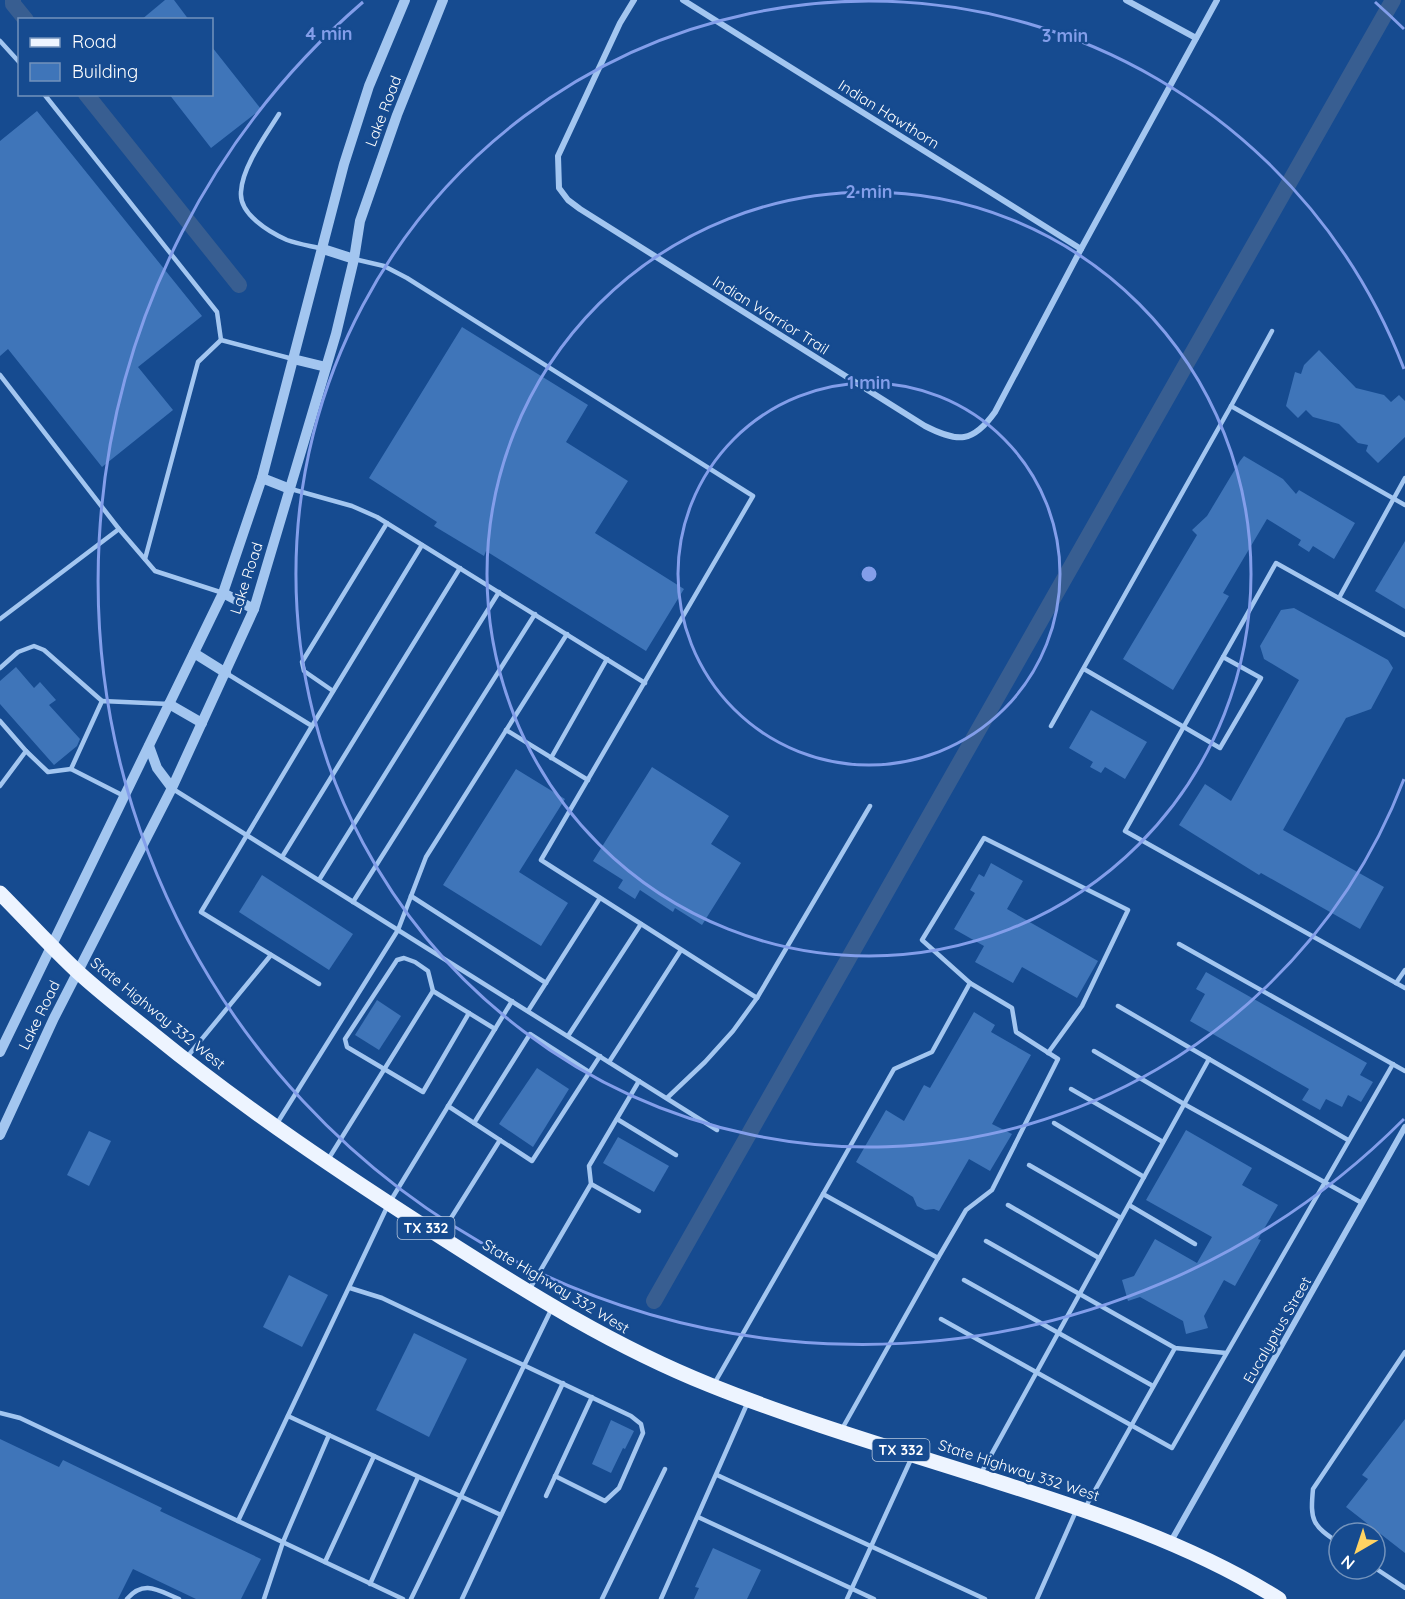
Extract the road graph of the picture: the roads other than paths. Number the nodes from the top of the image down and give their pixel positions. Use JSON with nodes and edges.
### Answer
{"nodes":[{"id":1,"x":405,"y":0,"type":"edge"},
{"id":2,"x":443,"y":0,"type":"edge"},
{"id":3,"x":634,"y":0,"type":"edge"},
{"id":4,"x":683,"y":0,"type":"edge"},
{"id":5,"x":1126,"y":0,"type":"edge"},
{"id":6,"x":1217,"y":0,"type":"edge"},
{"id":7,"x":1196,"y":38,"type":"junction"},
{"id":8,"x":0,"y":41,"type":"edge"},
{"id":9,"x":18,"y":61,"type":"edge"},
{"id":10,"x":46,"y":96,"type":"edge"},
{"id":11,"x":279,"y":114,"type":"dead end"},
{"id":12,"x":322,"y":249,"type":"junction"},
{"id":13,"x":1082,"y":249,"type":"junction"},
{"id":14,"x":354,"y":259,"type":"junction"},
{"id":15,"x":1272,"y":331,"type":"dead end"},
{"id":16,"x":221,"y":340,"type":"junction"},
{"id":17,"x":293,"y":359,"type":"junction"},
{"id":18,"x":326,"y":367,"type":"junction"},
{"id":19,"x":0,"y":375,"type":"edge"},
{"id":20,"x":1231,"y":406,"type":"junction"},
{"id":21,"x":262,"y":478,"type":"junction"},
{"id":22,"x":1405,"y":478,"type":"edge"},
{"id":23,"x":290,"y":489,"type":"junction"},
{"id":24,"x":1394,"y":498,"type":"junction"},
{"id":25,"x":1405,"y":505,"type":"edge"},
{"id":26,"x":387,"y":523,"type":"junction"},
{"id":27,"x":119,"y":529,"type":"junction"},
{"id":28,"x":422,"y":544,"type":"junction"},
{"id":29,"x":145,"y":559,"type":"junction"},
{"id":30,"x":460,"y":568,"type":"junction"},
{"id":31,"x":499,"y":592,"type":"junction"},
{"id":32,"x":223,"y":593,"type":"junction"},
{"id":33,"x":1339,"y":598,"type":"junction"},
{"id":34,"x":254,"y":609,"type":"junction"},
{"id":35,"x":535,"y":614,"type":"junction"},
{"id":36,"x":0,"y":619,"type":"edge"},
{"id":37,"x":567,"y":634,"type":"junction"},
{"id":38,"x":1405,"y":635,"type":"edge"},
{"id":39,"x":194,"y":653,"type":"junction"},
{"id":40,"x":1223,"y":657,"type":"junction"},
{"id":41,"x":607,"y":659,"type":"junction"},
{"id":42,"x":0,"y":668,"type":"edge"},
{"id":43,"x":1084,"y":669,"type":"junction"},
{"id":44,"x":226,"y":673,"type":"junction"},
{"id":45,"x":645,"y":683,"type":"junction"},
{"id":46,"x":333,"y":691,"type":"junction"},
{"id":47,"x":102,"y":700,"type":"junction"},
{"id":48,"x":169,"y":704,"type":"junction"},
{"id":49,"x":0,"y":721,"type":"edge"},
{"id":50,"x":202,"y":723,"type":"junction"},
{"id":51,"x":312,"y":726,"type":"junction"},
{"id":52,"x":1051,"y":726,"type":"dead end"},
{"id":53,"x":1183,"y":726,"type":"junction"},
{"id":54,"x":506,"y":730,"type":"junction"},
{"id":55,"x":149,"y":746,"type":"junction"},
{"id":56,"x":26,"y":751,"type":"junction"},
{"id":57,"x":551,"y":758,"type":"junction"},
{"id":58,"x":71,"y":768,"type":"junction"},
{"id":59,"x":588,"y":780,"type":"junction"},
{"id":60,"x":0,"y":786,"type":"edge"},
{"id":61,"x":172,"y":788,"type":"junction"},
{"id":62,"x":125,"y":796,"type":"junction"},
{"id":63,"x":870,"y":806,"type":"dead end"},
{"id":64,"x":246,"y":834,"type":"junction"},
{"id":65,"x":282,"y":857,"type":"junction"},
{"id":66,"x":319,"y":880,"type":"junction"},
{"id":67,"x":0,"y":893,"type":"edge"},
{"id":68,"x":411,"y":896,"type":"junction"},
{"id":69,"x":600,"y":898,"type":"junction"},
{"id":70,"x":353,"y":902,"type":"junction"},
{"id":71,"x":641,"y":924,"type":"junction"},
{"id":72,"x":398,"y":930,"type":"junction"},
{"id":73,"x":1179,"y":944,"type":"dead end"},
{"id":74,"x":52,"y":945,"type":"junction"},
{"id":75,"x":681,"y":950,"type":"junction"},
{"id":76,"x":271,"y":955,"type":"junction"},
{"id":77,"x":1405,"y":970,"type":"edge"},
{"id":78,"x":77,"y":971,"type":"junction"},
{"id":79,"x":546,"y":983,"type":"junction"},
{"id":80,"x":970,"y":983,"type":"junction"},
{"id":81,"x":1396,"y":983,"type":"junction"},
{"id":82,"x":319,"y":984,"type":"dead end"},
{"id":83,"x":1405,"y":988,"type":"edge"},
{"id":84,"x":433,"y":991,"type":"junction"},
{"id":85,"x":757,"y":998,"type":"junction"},
{"id":86,"x":512,"y":1001,"type":"junction"},
{"id":87,"x":1118,"y":1006,"type":"dead end"},
{"id":88,"x":528,"y":1011,"type":"junction"},
{"id":89,"x":469,"y":1013,"type":"junction"},
{"id":90,"x":495,"y":1029,"type":"junction"},
{"id":91,"x":568,"y":1036,"type":"junction"},
{"id":92,"x":1094,"y":1051,"type":"dead end"},
{"id":93,"x":0,"y":1052,"type":"edge"},
{"id":94,"x":1048,"y":1053,"type":"junction"},
{"id":95,"x":600,"y":1056,"type":"junction"},
{"id":96,"x":1209,"y":1059,"type":"junction"},
{"id":97,"x":185,"y":1060,"type":"junction"},
{"id":98,"x":609,"y":1062,"type":"junction"},
{"id":99,"x":1393,"y":1064,"type":"junction"},
{"id":100,"x":384,"y":1068,"type":"junction"},
{"id":101,"x":1405,"y":1071,"type":"edge"},
{"id":102,"x":589,"y":1072,"type":"junction"},
{"id":103,"x":639,"y":1081,"type":"junction"},
{"id":104,"x":1071,"y":1089,"type":"dead end"},
{"id":105,"x":667,"y":1098,"type":"junction"},
{"id":106,"x":1184,"y":1104,"type":"junction"},
{"id":107,"x":448,"y":1106,"type":"junction"},
{"id":108,"x":617,"y":1119,"type":"junction"},
{"id":109,"x":474,"y":1123,"type":"junction"},
{"id":110,"x":1054,"y":1123,"type":"dead end"},
{"id":111,"x":275,"y":1127,"type":"junction"},
{"id":112,"x":1405,"y":1127,"type":"edge"},
{"id":113,"x":717,"y":1130,"type":"dead end"},
{"id":114,"x":0,"y":1135,"type":"edge"},
{"id":115,"x":500,"y":1140,"type":"junction"},
{"id":116,"x":1348,"y":1140,"type":"junction"},
{"id":117,"x":1163,"y":1142,"type":"junction"},
{"id":118,"x":676,"y":1155,"type":"dead end"},
{"id":119,"x":326,"y":1163,"type":"junction"},
{"id":120,"x":1029,"y":1165,"type":"dead end"},
{"id":121,"x":1144,"y":1177,"type":"junction"},
{"id":122,"x":1324,"y":1182,"type":"junction"},
{"id":123,"x":591,"y":1184,"type":"junction"},
{"id":124,"x":824,"y":1194,"type":"junction"},
{"id":125,"x":1362,"y":1203,"type":"junction"},
{"id":126,"x":388,"y":1205,"type":"junction"},
{"id":127,"x":1008,"y":1205,"type":"dead end"},
{"id":128,"x":1129,"y":1205,"type":"junction"},
{"id":129,"x":639,"y":1211,"type":"dead end"},
{"id":130,"x":1121,"y":1218,"type":"junction"},
{"id":131,"x":440,"y":1236,"type":"junction"},
{"id":132,"x":986,"y":1241,"type":"dead end"},
{"id":133,"x":1195,"y":1244,"type":"dead end"},
{"id":134,"x":938,"y":1258,"type":"junction"},
{"id":135,"x":1099,"y":1258,"type":"junction"},
{"id":136,"x":964,"y":1280,"type":"dead end"},
{"id":137,"x":350,"y":1288,"type":"junction"},
{"id":138,"x":527,"y":1293,"type":"junction"},
{"id":139,"x":1079,"y":1294,"type":"junction"},
{"id":140,"x":552,"y":1308,"type":"junction"},
{"id":141,"x":941,"y":1319,"type":"dead end"},
{"id":142,"x":1058,"y":1333,"type":"junction"},
{"id":143,"x":1174,"y":1348,"type":"junction"},
{"id":144,"x":1405,"y":1352,"type":"edge"},
{"id":145,"x":1226,"y":1353,"type":"junction"},
{"id":146,"x":525,"y":1365,"type":"junction"},
{"id":147,"x":1036,"y":1372,"type":"junction"},
{"id":148,"x":563,"y":1383,"type":"junction"},
{"id":149,"x":712,"y":1386,"type":"junction"},
{"id":150,"x":1153,"y":1386,"type":"junction"},
{"id":151,"x":592,"y":1397,"type":"junction"},
{"id":152,"x":749,"y":1400,"type":"junction"},
{"id":153,"x":0,"y":1413,"type":"edge"},
{"id":154,"x":288,"y":1416,"type":"junction"},
{"id":155,"x":1131,"y":1425,"type":"junction"},
{"id":156,"x":841,"y":1431,"type":"junction"},
{"id":157,"x":329,"y":1435,"type":"junction"},
{"id":158,"x":913,"y":1454,"type":"junction"},
{"id":159,"x":374,"y":1456,"type":"junction"},
{"id":160,"x":665,"y":1469,"type":"dead end"},
{"id":161,"x":717,"y":1475,"type":"junction"},
{"id":162,"x":555,"y":1476,"type":"junction"},
{"id":163,"x":979,"y":1476,"type":"junction"},
{"id":164,"x":418,"y":1477,"type":"junction"},
{"id":165,"x":461,"y":1496,"type":"junction"},
{"id":166,"x":546,"y":1496,"type":"dead end"},
{"id":167,"x":1081,"y":1508,"type":"junction"},
{"id":168,"x":501,"y":1515,"type":"junction"},
{"id":169,"x":698,"y":1517,"type":"junction"},
{"id":170,"x":238,"y":1521,"type":"junction"},
{"id":171,"x":1327,"y":1535,"type":"edge"},
{"id":172,"x":283,"y":1542,"type":"junction"},
{"id":173,"x":1170,"y":1544,"type":"junction"},
{"id":174,"x":871,"y":1546,"type":"junction"},
{"id":175,"x":325,"y":1562,"type":"junction"},
{"id":176,"x":1387,"y":1576,"type":"edge"},
{"id":177,"x":370,"y":1584,"type":"junction"},
{"id":178,"x":1405,"y":1588,"type":"edge"},
{"id":179,"x":852,"y":1589,"type":"junction"},
{"id":180,"x":127,"y":1599,"type":"edge"},
{"id":181,"x":179,"y":1599,"type":"edge"},
{"id":182,"x":264,"y":1599,"type":"edge"},
{"id":183,"x":403,"y":1599,"type":"edge"},
{"id":184,"x":411,"y":1599,"type":"edge"},
{"id":185,"x":462,"y":1599,"type":"edge"},
{"id":186,"x":602,"y":1599,"type":"edge"},
{"id":187,"x":661,"y":1599,"type":"edge"},
{"id":188,"x":847,"y":1599,"type":"edge"},
{"id":189,"x":874,"y":1599,"type":"edge"},
{"id":190,"x":985,"y":1599,"type":"edge"},
{"id":191,"x":1037,"y":1599,"type":"edge"},
{"id":192,"x":1280,"y":1599,"type":"edge"}],
"edges":[{"from":1,"to":12,"type":"street","name":"Lake Road"},
{"from":2,"to":14,"type":"street","name":"Lake Road"},
{"from":3,"to":13,"type":"street","name":"Indian Warrior Trail"},
{"from":4,"to":13,"type":"street","name":"Indian Hawthorn"},
{"from":5,"to":7,"type":"street"},
{"from":6,"to":7,"type":"street","name":"Indian Warrior Trail"},
{"from":7,"to":13,"type":"street","name":"Indian Warrior Trail"},
{"from":8,"to":9,"type":"lane"},
{"from":10,"to":16,"type":"lane"},
{"from":11,"to":12,"type":"lane"},
{"from":12,"to":14,"type":"street"},
{"from":12,"to":17,"type":"street","name":"Lake Road"},
{"from":14,"to":18,"type":"street","name":"Lake Road"},
{"from":14,"to":45,"type":"lane"},
{"from":15,"to":20,"type":"lane"},
{"from":16,"to":17,"type":"lane"},
{"from":16,"to":29,"type":"lane"},
{"from":17,"to":18,"type":"street"},
{"from":17,"to":21,"type":"street","name":"Lake Road"},
{"from":18,"to":23,"type":"street","name":"Lake Road"},
{"from":19,"to":27,"type":"lane"},
{"from":20,"to":24,"type":"lane"},
{"from":20,"to":43,"type":"lane"},
{"from":21,"to":23,"type":"street"},
{"from":21,"to":32,"type":"street","name":"Lake Road"},
{"from":22,"to":24,"type":"lane"},
{"from":23,"to":26,"type":"lane"},
{"from":23,"to":34,"type":"street","name":"Lake Road"},
{"from":24,"to":25,"type":"lane"},
{"from":24,"to":33,"type":"lane"},
{"from":26,"to":28,"type":"lane"},
{"from":26,"to":46,"type":"lane"},
{"from":27,"to":29,"type":"lane"},
{"from":27,"to":36,"type":"lane"},
{"from":28,"to":30,"type":"lane"},
{"from":28,"to":46,"type":"lane"},
{"from":29,"to":32,"type":"lane"},
{"from":30,"to":31,"type":"lane"},
{"from":30,"to":65,"type":"lane"},
{"from":31,"to":35,"type":"lane"},
{"from":31,"to":66,"type":"lane"},
{"from":32,"to":34,"type":"street"},
{"from":32,"to":39,"type":"street","name":"Lake Road"},
{"from":33,"to":38,"type":"lane"},
{"from":33,"to":40,"type":"lane"},
{"from":34,"to":44,"type":"street","name":"Lake Road"},
{"from":35,"to":37,"type":"lane"},
{"from":35,"to":70,"type":"lane"},
{"from":37,"to":41,"type":"lane"},
{"from":37,"to":54,"type":"lane"},
{"from":39,"to":44,"type":"street"},
{"from":39,"to":48,"type":"street","name":"Lake Road"},
{"from":40,"to":53,"type":"lane"},
{"from":40,"to":53,"type":"lane"},
{"from":41,"to":45,"type":"lane"},
{"from":41,"to":57,"type":"lane"},
{"from":42,"to":47,"type":"lane"},
{"from":43,"to":52,"type":"lane"},
{"from":43,"to":53,"type":"lane"},
{"from":44,"to":50,"type":"street","name":"Lake Road"},
{"from":44,"to":51,"type":"lane"},
{"from":45,"to":59,"type":"lane"},
{"from":46,"to":51,"type":"lane"},
{"from":47,"to":48,"type":"lane"},
{"from":47,"to":58,"type":"lane"},
{"from":48,"to":50,"type":"street"},
{"from":48,"to":55,"type":"street","name":"Lake Road"},
{"from":49,"to":56,"type":"lane"},
{"from":50,"to":61,"type":"street","name":"Lake Road"},
{"from":51,"to":64,"type":"lane"},
{"from":53,"to":81,"type":"lane"},
{"from":54,"to":57,"type":"lane"},
{"from":54,"to":68,"type":"lane"},
{"from":55,"to":61,"type":"street"},
{"from":55,"to":62,"type":"street","name":"Lake Road"},
{"from":56,"to":58,"type":"lane"},
{"from":56,"to":60,"type":"lane"},
{"from":57,"to":59,"type":"lane"},
{"from":58,"to":62,"type":"lane"},
{"from":59,"to":69,"type":"lane"},
{"from":61,"to":64,"type":"lane"},
{"from":61,"to":78,"type":"street","name":"Lake Road"},
{"from":62,"to":74,"type":"street","name":"Lake Road"},
{"from":63,"to":85,"type":"lane"},
{"from":64,"to":65,"type":"lane"},
{"from":64,"to":76,"type":"lane"},
{"from":65,"to":66,"type":"lane"},
{"from":66,"to":70,"type":"lane"},
{"from":67,"to":74,"type":"main road","name":"State Highway 332 West","number":"TX 332"},
{"from":68,"to":72,"type":"lane"},
{"from":68,"to":79,"type":"lane"},
{"from":69,"to":71,"type":"lane"},
{"from":69,"to":79,"type":"lane"},
{"from":70,"to":72,"type":"lane"},
{"from":71,"to":75,"type":"lane"},
{"from":71,"to":91,"type":"lane"},
{"from":72,"to":86,"type":"lane"},
{"from":72,"to":111,"type":"lane"},
{"from":73,"to":99,"type":"lane"},
{"from":74,"to":78,"type":"main road","name":"State Highway 332 West","number":"TX 332"},
{"from":74,"to":93,"type":"street","name":"Lake Road"},
{"from":75,"to":85,"type":"lane"},
{"from":75,"to":98,"type":"lane"},
{"from":76,"to":82,"type":"lane"},
{"from":76,"to":97,"type":"lane"},
{"from":77,"to":81,"type":"lane"},
{"from":78,"to":97,"type":"main road","name":"State Highway 332 West","number":"TX 332"},
{"from":78,"to":114,"type":"street","name":"Lake Road"},
{"from":79,"to":88,"type":"lane"},
{"from":80,"to":94,"type":"lane"},
{"from":80,"to":94,"type":"lane"},
{"from":80,"to":124,"type":"lane"},
{"from":81,"to":83,"type":"lane"},
{"from":84,"to":89,"type":"lane"},
{"from":84,"to":100,"type":"lane"},
{"from":84,"to":100,"type":"lane"},
{"from":85,"to":105,"type":"lane"},
{"from":86,"to":88,"type":"lane"},
{"from":86,"to":90,"type":"lane"},
{"from":87,"to":96,"type":"lane"},
{"from":88,"to":91,"type":"lane"},
{"from":89,"to":90,"type":"lane"},
{"from":89,"to":100,"type":"lane"},
{"from":90,"to":107,"type":"lane"},
{"from":91,"to":95,"type":"lane"},
{"from":92,"to":106,"type":"lane"},
{"from":94,"to":134,"type":"lane"},
{"from":95,"to":98,"type":"lane"},
{"from":95,"to":102,"type":"lane"},
{"from":96,"to":106,"type":"lane"},
{"from":96,"to":116,"type":"lane"},
{"from":97,"to":111,"type":"main road","name":"State Highway 332 West","number":"TX 332"},
{"from":98,"to":103,"type":"lane"},
{"from":99,"to":101,"type":"lane"},
{"from":99,"to":116,"type":"lane"},
{"from":100,"to":119,"type":"lane"},
{"from":102,"to":109,"type":"lane"},
{"from":102,"to":115,"type":"lane"},
{"from":103,"to":105,"type":"lane"},
{"from":103,"to":108,"type":"lane"},
{"from":104,"to":117,"type":"lane"},
{"from":105,"to":113,"type":"lane"},
{"from":106,"to":117,"type":"lane"},
{"from":106,"to":122,"type":"lane"},
{"from":107,"to":109,"type":"lane"},
{"from":107,"to":126,"type":"lane"},
{"from":108,"to":118,"type":"lane"},
{"from":108,"to":123,"type":"lane"},
{"from":109,"to":115,"type":"lane"},
{"from":110,"to":121,"type":"lane"},
{"from":111,"to":119,"type":"main road","name":"State Highway 332 West","number":"TX 332"},
{"from":112,"to":125,"type":"street","name":"Eucalyptus Street"},
{"from":115,"to":131,"type":"lane"},
{"from":116,"to":122,"type":"lane"},
{"from":117,"to":121,"type":"lane"},
{"from":119,"to":126,"type":"main road","name":"State Highway 332 West","number":"TX 332"},
{"from":120,"to":130,"type":"lane"},
{"from":121,"to":128,"type":"lane"},
{"from":122,"to":125,"type":"lane"},
{"from":122,"to":145,"type":"lane"},
{"from":123,"to":129,"type":"lane"},
{"from":123,"to":138,"type":"lane"},
{"from":124,"to":134,"type":"lane"},
{"from":124,"to":149,"type":"lane"},
{"from":125,"to":173,"type":"street","name":"Eucalyptus Street"},
{"from":126,"to":131,"type":"main road","name":"State Highway 332 West","number":"TX 332"},
{"from":126,"to":137,"type":"lane"},
{"from":127,"to":135,"type":"lane"},
{"from":128,"to":130,"type":"lane"},
{"from":128,"to":133,"type":"lane"},
{"from":130,"to":135,"type":"lane"},
{"from":131,"to":138,"type":"main road","name":"State Highway 332 West","number":"TX 332"},
{"from":132,"to":139,"type":"lane"},
{"from":134,"to":156,"type":"lane"},
{"from":135,"to":139,"type":"lane"},
{"from":136,"to":142,"type":"lane"},
{"from":137,"to":146,"type":"lane"},
{"from":137,"to":154,"type":"lane"},
{"from":138,"to":140,"type":"main road","name":"State Highway 332 West","number":"TX 332"},
{"from":139,"to":142,"type":"lane"},
{"from":139,"to":143,"type":"lane"},
{"from":140,"to":146,"type":"lane"},
{"from":140,"to":149,"type":"main road","name":"State Highway 332 West","number":"TX 332"},
{"from":141,"to":147,"type":"lane"},
{"from":142,"to":147,"type":"lane"},
{"from":142,"to":150,"type":"lane"},
{"from":143,"to":145,"type":"lane"},
{"from":143,"to":150,"type":"lane"},
{"from":144,"to":171,"type":"lane"},
{"from":145,"to":155,"type":"lane"},
{"from":146,"to":148,"type":"lane"},
{"from":146,"to":165,"type":"lane"},
{"from":147,"to":155,"type":"lane"},
{"from":147,"to":163,"type":"lane"},
{"from":148,"to":151,"type":"lane"},
{"from":148,"to":168,"type":"lane"},
{"from":149,"to":152,"type":"main road","name":"State Highway 332 West","number":"TX 332"},
{"from":150,"to":155,"type":"lane"},
{"from":151,"to":162,"type":"lane"},
{"from":151,"to":162,"type":"lane"},
{"from":152,"to":156,"type":"main road","name":"State Highway 332 West","number":"TX 332"},
{"from":152,"to":161,"type":"lane"},
{"from":153,"to":170,"type":"lane"},
{"from":154,"to":157,"type":"lane"},
{"from":154,"to":170,"type":"lane"},
{"from":155,"to":167,"type":"lane"},
{"from":156,"to":158,"type":"main road","name":"State Highway 332 West","number":"TX 332"},
{"from":157,"to":159,"type":"lane"},
{"from":157,"to":172,"type":"lane"},
{"from":158,"to":163,"type":"main road","name":"State Highway 332 West","number":"TX 332"},
{"from":158,"to":174,"type":"lane"},
{"from":159,"to":164,"type":"lane"},
{"from":159,"to":175,"type":"lane"},
{"from":160,"to":186,"type":"lane"},
{"from":161,"to":169,"type":"lane"},
{"from":161,"to":174,"type":"lane"},
{"from":162,"to":166,"type":"lane"},
{"from":163,"to":167,"type":"main road","name":"State Highway 332 West","number":"TX 332"},
{"from":164,"to":165,"type":"lane"},
{"from":164,"to":177,"type":"lane"},
{"from":165,"to":168,"type":"lane"},
{"from":165,"to":184,"type":"lane"},
{"from":167,"to":173,"type":"main road","name":"State Highway 332 West","number":"TX 332"},
{"from":167,"to":191,"type":"lane"},
{"from":168,"to":185,"type":"lane"},
{"from":169,"to":179,"type":"lane"},
{"from":169,"to":187,"type":"lane"},
{"from":170,"to":172,"type":"lane"},
{"from":172,"to":175,"type":"lane"},
{"from":172,"to":182,"type":"lane"},
{"from":173,"to":192,"type":"main road","name":"State Highway 332 West","number":"TX 332"},
{"from":174,"to":179,"type":"lane"},
{"from":174,"to":190,"type":"lane"},
{"from":175,"to":177,"type":"lane"},
{"from":176,"to":178,"type":"lane"},
{"from":177,"to":183,"type":"lane"},
{"from":179,"to":188,"type":"lane"},
{"from":179,"to":189,"type":"lane"},
{"from":180,"to":181,"type":"lane"}]}
